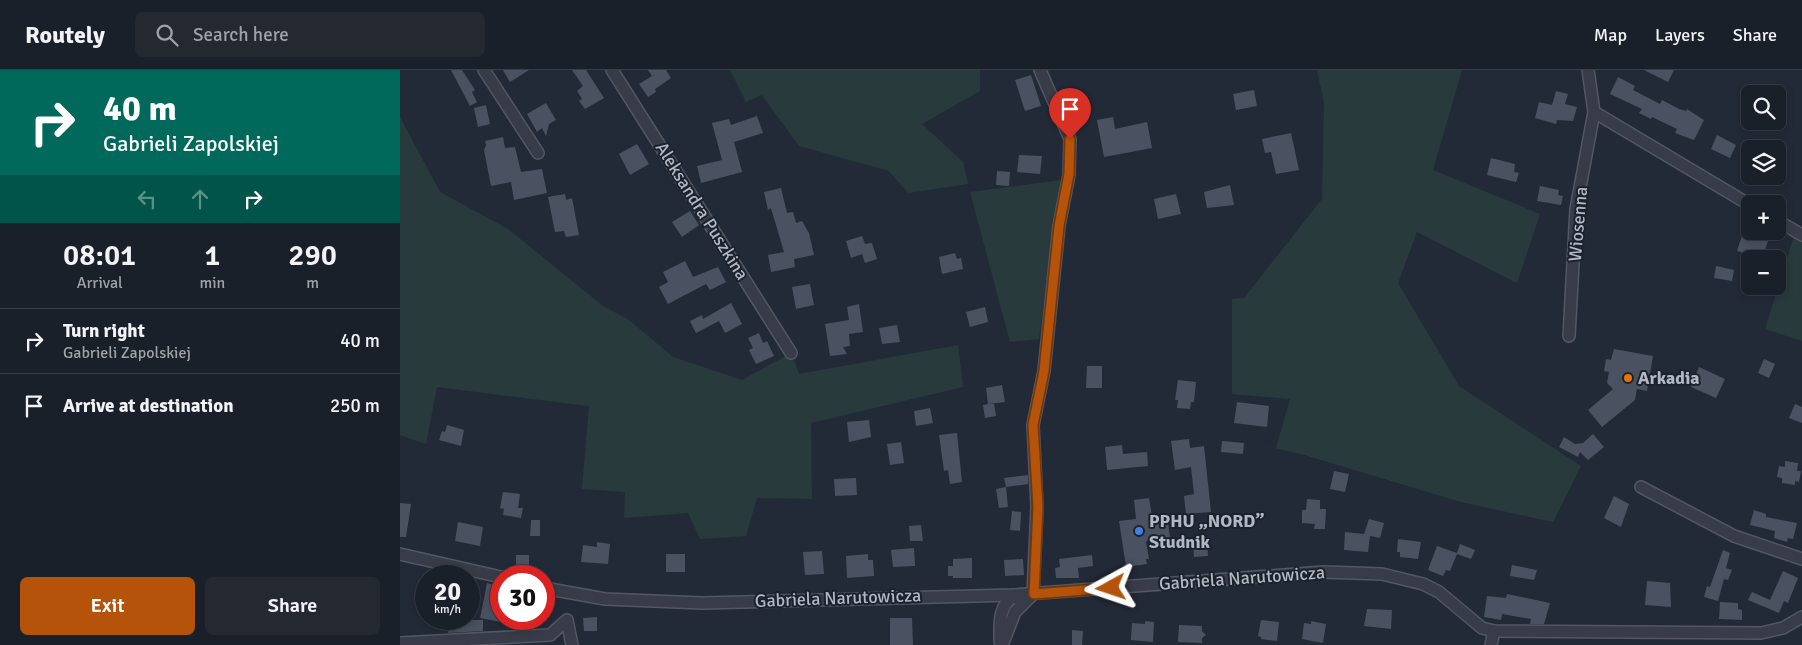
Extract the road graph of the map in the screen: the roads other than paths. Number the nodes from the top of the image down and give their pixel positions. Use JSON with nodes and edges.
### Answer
{"nodes":[{"id":1,"x":484,"y":70,"type":"edge"},
{"id":2,"x":612,"y":70,"type":"edge"},
{"id":3,"x":1040,"y":70,"type":"edge"},
{"id":4,"x":1588,"y":70,"type":"edge"},
{"id":5,"x":1594,"y":112,"type":"junction"},
{"id":6,"x":538,"y":153,"type":"dead end"},
{"id":7,"x":1741,"y":200,"type":"edge"},
{"id":8,"x":1786,"y":226,"type":"edge"},
{"id":9,"x":1802,"y":235,"type":"edge"},
{"id":10,"x":1569,"y":336,"type":"dead end"},
{"id":11,"x":791,"y":353,"type":"dead end"},
{"id":12,"x":1641,"y":487,"type":"dead end"},
{"id":13,"x":400,"y":554,"type":"edge"},
{"id":14,"x":1802,"y":559,"type":"edge"},
{"id":15,"x":490,"y":574,"type":"edge"},
{"id":16,"x":555,"y":590,"type":"edge"},
{"id":17,"x":1034,"y":594,"type":"junction"},
{"id":18,"x":987,"y":595,"type":"junction"},
{"id":19,"x":1014,"y":595,"type":"junction"},
{"id":20,"x":1015,"y":612,"type":"junction"},
{"id":21,"x":1000,"y":616,"type":"junction"},
{"id":22,"x":1802,"y":617,"type":"edge"},
{"id":23,"x":1494,"y":631,"type":"junction"},
{"id":24,"x":400,"y":643,"type":"edge"},
{"id":25,"x":572,"y":645,"type":"edge"},
{"id":26,"x":1000,"y":645,"type":"edge"},
{"id":27,"x":1491,"y":645,"type":"edge"}],
"edges":[{"from":1,"to":6,"type":"street"},
{"from":2,"to":11,"type":"street","name":"Aleksandra Puszkina"},
{"from":3,"to":17,"type":"street"},
{"from":4,"to":5,"type":"street","name":"Wiosenna"},
{"from":5,"to":7,"type":"street"},
{"from":5,"to":10,"type":"street","name":"Wiosenna"},
{"from":8,"to":9,"type":"street"},
{"from":12,"to":14,"type":"street"},
{"from":13,"to":15,"type":"street"},
{"from":16,"to":18,"type":"street","name":"Gabriela Narutowicza"},
{"from":17,"to":19,"type":"street","name":"Gabriela Narutowicza"},
{"from":17,"to":20,"type":"street"},
{"from":17,"to":23,"type":"street","name":"Gabriela Narutowicza"},
{"from":18,"to":19,"type":"street","name":"Gabriela Narutowicza"},
{"from":18,"to":21,"type":"street"},
{"from":19,"to":20,"type":"street"},
{"from":19,"to":21,"type":"street"},
{"from":20,"to":26,"type":"street"},
{"from":21,"to":26,"type":"street"},
{"from":22,"to":23,"type":"street","name":"Gabriela Narutowicza"},
{"from":23,"to":27,"type":"street"},
{"from":24,"to":25,"type":"street"}]}
